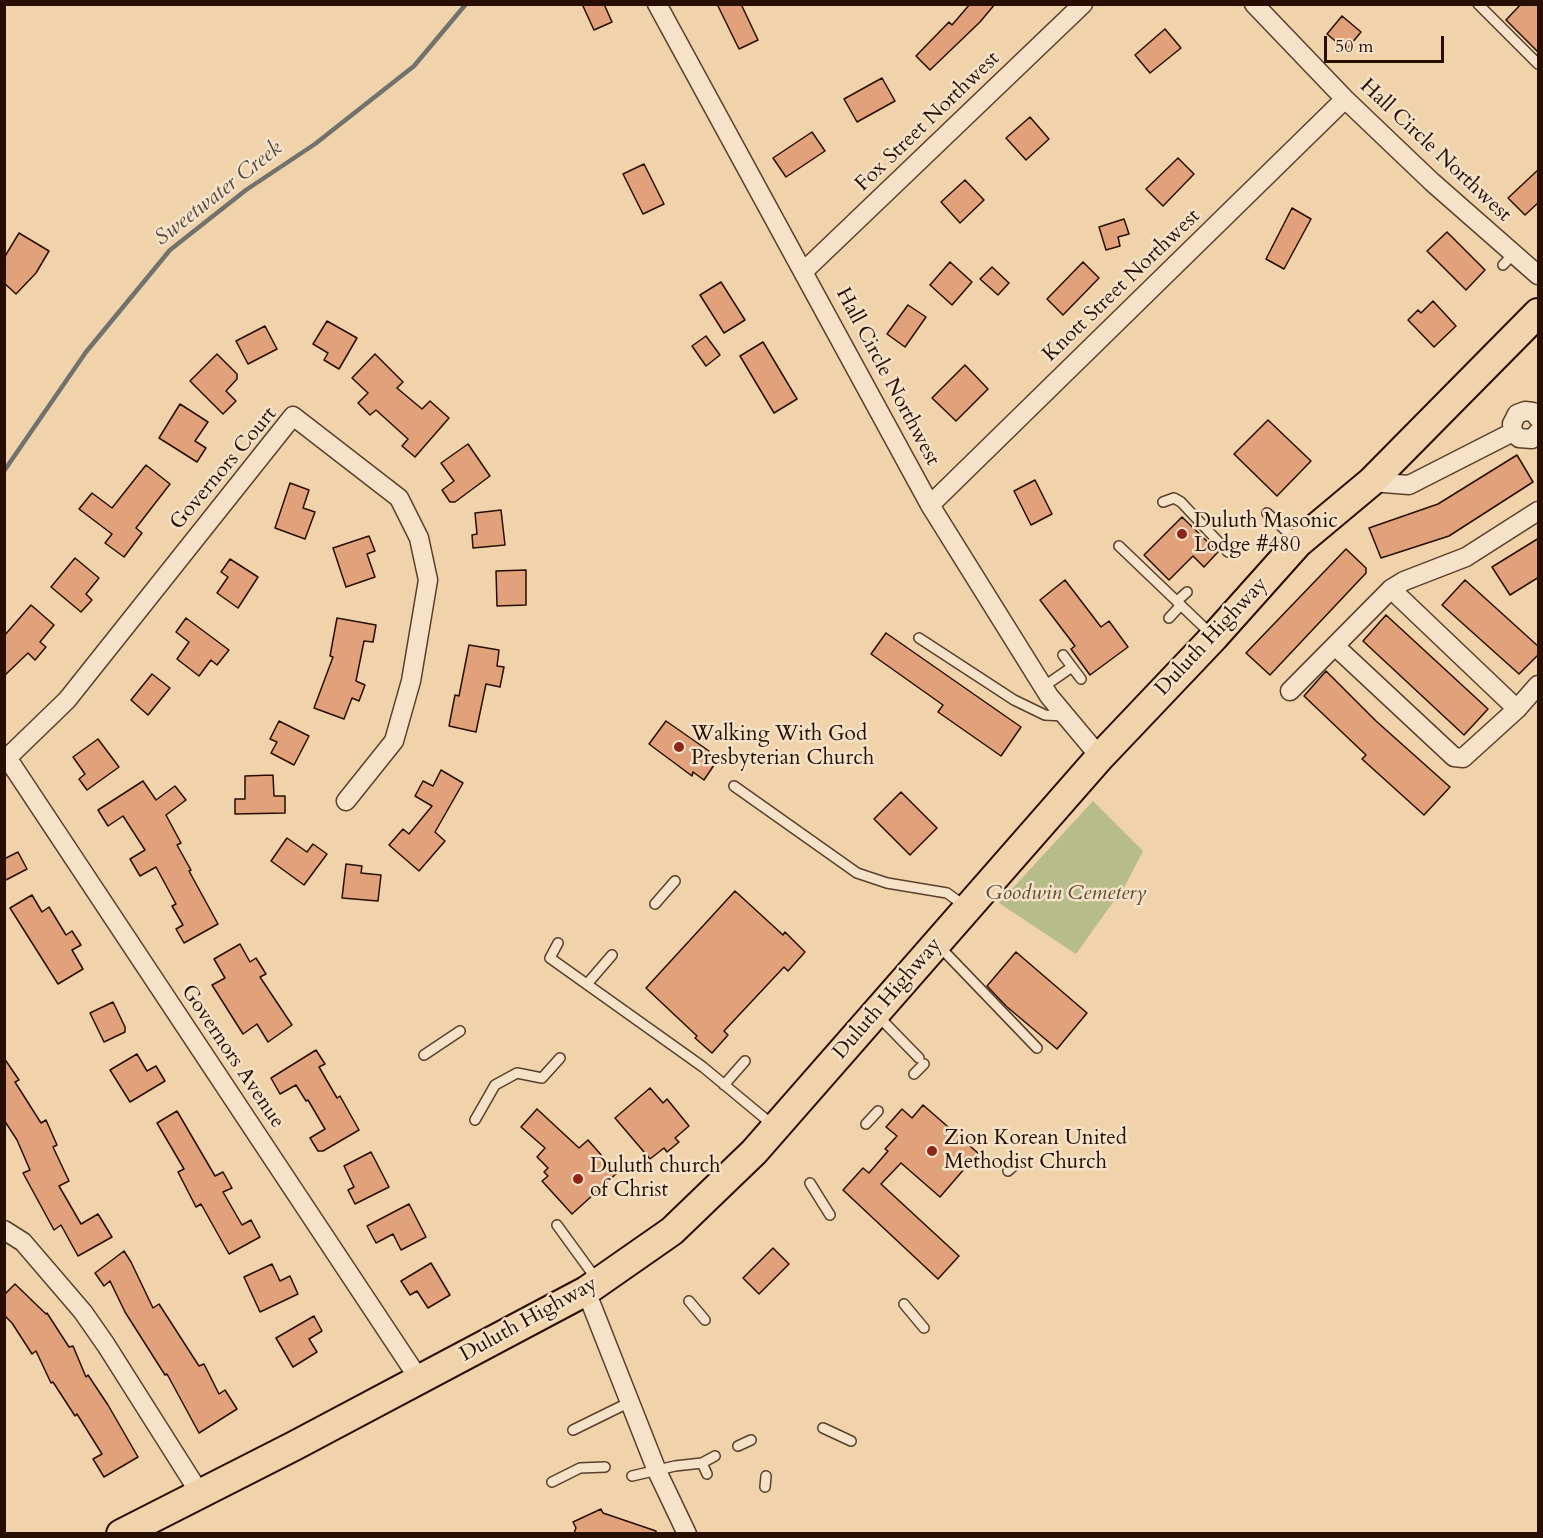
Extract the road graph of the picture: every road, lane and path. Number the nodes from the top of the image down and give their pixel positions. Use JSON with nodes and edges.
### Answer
{"nodes":[{"id":1,"x":657,"y":4,"type":"edge"},
{"id":2,"x":1083,"y":4,"type":"edge"},
{"id":3,"x":1254,"y":4,"type":"edge"},
{"id":4,"x":1478,"y":4,"type":"edge"},
{"id":5,"x":1539,"y":64,"type":"edge"},
{"id":6,"x":1345,"y":99,"type":"junction"},
{"id":7,"x":804,"y":271,"type":"junction"},
{"id":8,"x":1539,"y":275,"type":"edge"},
{"id":9,"x":1539,"y":314,"type":"edge"},
{"id":10,"x":1539,"y":418,"type":"edge"},
{"id":11,"x":1513,"y":432,"type":"junction"},
{"id":12,"x":1537,"y":437,"type":"edge"},
{"id":13,"x":1371,"y":482,"type":"junction"},
{"id":14,"x":1164,"y":502,"type":"dead end"},
{"id":15,"x":930,"y":505,"type":"junction"},
{"id":16,"x":1539,"y":512,"type":"edge"},
{"id":17,"x":1267,"y":513,"type":"dead end"},
{"id":18,"x":1298,"y":543,"type":"junction"},
{"id":19,"x":1119,"y":546,"type":"dead end"},
{"id":20,"x":1228,"y":552,"type":"dead end"},
{"id":21,"x":1391,"y":589,"type":"junction"},
{"id":22,"x":1187,"y":592,"type":"dead end"},
{"id":23,"x":1179,"y":603,"type":"junction"},
{"id":24,"x":1169,"y":618,"type":"dead end"},
{"id":25,"x":1214,"y":637,"type":"junction"},
{"id":26,"x":919,"y":638,"type":"dead end"},
{"id":27,"x":1335,"y":646,"type":"junction"},
{"id":28,"x":1063,"y":655,"type":"dead end"},
{"id":29,"x":1072,"y":667,"type":"junction"},
{"id":30,"x":1081,"y":679,"type":"dead end"},
{"id":31,"x":1539,"y":685,"type":"edge"},
{"id":32,"x":1043,"y":687,"type":"junction"},
{"id":33,"x":1290,"y":691,"type":"dead end"},
{"id":34,"x":1517,"y":709,"type":"junction"},
{"id":35,"x":1066,"y":716,"type":"junction"},
{"id":36,"x":1100,"y":757,"type":"junction"},
{"id":37,"x":6,"y":760,"type":"edge"},
{"id":38,"x":734,"y":786,"type":"dead end"},
{"id":39,"x":346,"y":801,"type":"dead end"},
{"id":40,"x":675,"y":881,"type":"dead end"},
{"id":41,"x":655,"y":904,"type":"dead end"},
{"id":42,"x":968,"y":908,"type":"junction"},
{"id":43,"x":558,"y":943,"type":"dead end"},
{"id":44,"x":936,"y":944,"type":"junction"},
{"id":45,"x":612,"y":955,"type":"dead end"},
{"id":46,"x":587,"y":984,"type":"junction"},
{"id":47,"x":876,"y":1013,"type":"junction"},
{"id":48,"x":460,"y":1031,"type":"dead end"},
{"id":49,"x":1037,"y":1048,"type":"dead end"},
{"id":50,"x":423,"y":1055,"type":"dead end"},
{"id":51,"x":560,"y":1058,"type":"dead end"},
{"id":52,"x":745,"y":1061,"type":"dead end"},
{"id":53,"x":914,"y":1074,"type":"dead end"},
{"id":54,"x":724,"y":1085,"type":"junction"},
{"id":55,"x":878,"y":1112,"type":"dead end"},
{"id":56,"x":475,"y":1120,"type":"dead end"},
{"id":57,"x":866,"y":1124,"type":"dead end"},
{"id":58,"x":776,"y":1128,"type":"junction"},
{"id":59,"x":1017,"y":1163,"type":"dead end"},
{"id":60,"x":1008,"y":1171,"type":"dead end"},
{"id":61,"x":810,"y":1183,"type":"dead end"},
{"id":62,"x":830,"y":1215,"type":"dead end"},
{"id":63,"x":557,"y":1225,"type":"dead end"},
{"id":64,"x":4,"y":1230,"type":"edge"},
{"id":65,"x":592,"y":1287,"type":"junction"},
{"id":66,"x":689,"y":1301,"type":"dead end"},
{"id":67,"x":904,"y":1304,"type":"dead end"},
{"id":68,"x":705,"y":1320,"type":"dead end"},
{"id":69,"x":924,"y":1328,"type":"dead end"},
{"id":70,"x":419,"y":1379,"type":"junction"},
{"id":71,"x":630,"y":1402,"type":"junction"},
{"id":72,"x":823,"y":1428,"type":"dead end"},
{"id":73,"x":573,"y":1430,"type":"dead end"},
{"id":74,"x":751,"y":1440,"type":"dead end"},
{"id":75,"x":851,"y":1441,"type":"dead end"},
{"id":76,"x":738,"y":1446,"type":"dead end"},
{"id":77,"x":715,"y":1456,"type":"dead end"},
{"id":78,"x":702,"y":1463,"type":"junction"},
{"id":79,"x":605,"y":1467,"type":"dead end"},
{"id":80,"x":657,"y":1471,"type":"junction"},
{"id":81,"x":707,"y":1474,"type":"dead end"},
{"id":82,"x":632,"y":1476,"type":"dead end"},
{"id":83,"x":766,"y":1476,"type":"dead end"},
{"id":84,"x":552,"y":1482,"type":"dead end"},
{"id":85,"x":765,"y":1486,"type":"dead end"},
{"id":86,"x":199,"y":1492,"type":"junction"},
{"id":87,"x":125,"y":1533,"type":"edge"},
{"id":88,"x":687,"y":1533,"type":"edge"}],
"edges":[{"from":1,"to":7,"type":"street","name":"Hall Circle Northwest"},
{"from":2,"to":7,"type":"street","name":"Fox Street Northwest"},
{"from":3,"to":6,"type":"street","name":"Hall Circle Northwest"},
{"from":4,"to":5,"type":"lane"},
{"from":6,"to":8,"type":"street","name":"Hall Circle Northwest"},
{"from":6,"to":15,"type":"street","name":"Knott Street Northwest"},
{"from":7,"to":15,"type":"street","name":"Hall Circle Northwest"},
{"from":9,"to":13,"type":"main road","name":"Duluth Highway"},
{"from":10,"to":11,"type":"street"},
{"from":11,"to":12,"type":"street"},
{"from":11,"to":13,"type":"street"},
{"from":13,"to":18,"type":"main road","name":"Duluth Highway"},
{"from":14,"to":20,"type":"lane"},
{"from":15,"to":32,"type":"street","name":"Hall Circle Northwest"},
{"from":16,"to":21,"type":"street"},
{"from":17,"to":18,"type":"lane"},
{"from":18,"to":25,"type":"main road","name":"Duluth Highway"},
{"from":19,"to":23,"type":"lane"},
{"from":21,"to":27,"type":"street"},
{"from":21,"to":34,"type":"street"},
{"from":22,"to":23,"type":"lane"},
{"from":23,"to":24,"type":"lane"},
{"from":23,"to":25,"type":"lane"},
{"from":25,"to":36,"type":"main road","name":"Duluth Highway"},
{"from":26,"to":35,"type":"lane"},
{"from":27,"to":33,"type":"street"},
{"from":27,"to":34,"type":"street"},
{"from":28,"to":29,"type":"lane"},
{"from":29,"to":30,"type":"lane"},
{"from":29,"to":32,"type":"lane"},
{"from":31,"to":34,"type":"street"},
{"from":32,"to":35,"type":"street","name":"Hall Circle Northwest"},
{"from":35,"to":36,"type":"street","name":"Hall Circle Northwest"},
{"from":36,"to":42,"type":"main road","name":"Duluth Highway"},
{"from":37,"to":39,"type":"street","name":"Governors Court"},
{"from":37,"to":70,"type":"street","name":"Governors Avenue"},
{"from":38,"to":42,"type":"lane"},
{"from":40,"to":41,"type":"lane"},
{"from":42,"to":44,"type":"main road","name":"Duluth Highway"},
{"from":43,"to":46,"type":"lane"},
{"from":44,"to":47,"type":"main road","name":"Duluth Highway"},
{"from":44,"to":49,"type":"lane"},
{"from":45,"to":46,"type":"lane"},
{"from":46,"to":54,"type":"lane"},
{"from":47,"to":53,"type":"lane"},
{"from":47,"to":58,"type":"main road","name":"Duluth Highway"},
{"from":48,"to":50,"type":"lane"},
{"from":51,"to":56,"type":"lane"},
{"from":52,"to":54,"type":"lane"},
{"from":54,"to":58,"type":"lane"},
{"from":55,"to":57,"type":"lane"},
{"from":58,"to":65,"type":"main road","name":"Duluth Highway"},
{"from":59,"to":60,"type":"lane"},
{"from":61,"to":62,"type":"lane"},
{"from":63,"to":65,"type":"lane"},
{"from":64,"to":86,"type":"street"},
{"from":65,"to":70,"type":"main road","name":"Duluth Highway"},
{"from":65,"to":71,"type":"street"},
{"from":66,"to":68,"type":"lane"},
{"from":67,"to":69,"type":"lane"},
{"from":70,"to":86,"type":"main road","name":"Duluth Highway"},
{"from":71,"to":73,"type":"lane"},
{"from":71,"to":80,"type":"street"},
{"from":72,"to":75,"type":"lane"},
{"from":74,"to":76,"type":"lane"},
{"from":77,"to":78,"type":"lane"},
{"from":78,"to":80,"type":"lane"},
{"from":78,"to":81,"type":"lane"},
{"from":79,"to":84,"type":"lane"},
{"from":80,"to":82,"type":"lane"},
{"from":80,"to":88,"type":"street"},
{"from":83,"to":85,"type":"lane"},
{"from":86,"to":87,"type":"main road","name":"Duluth Highway"}]}
